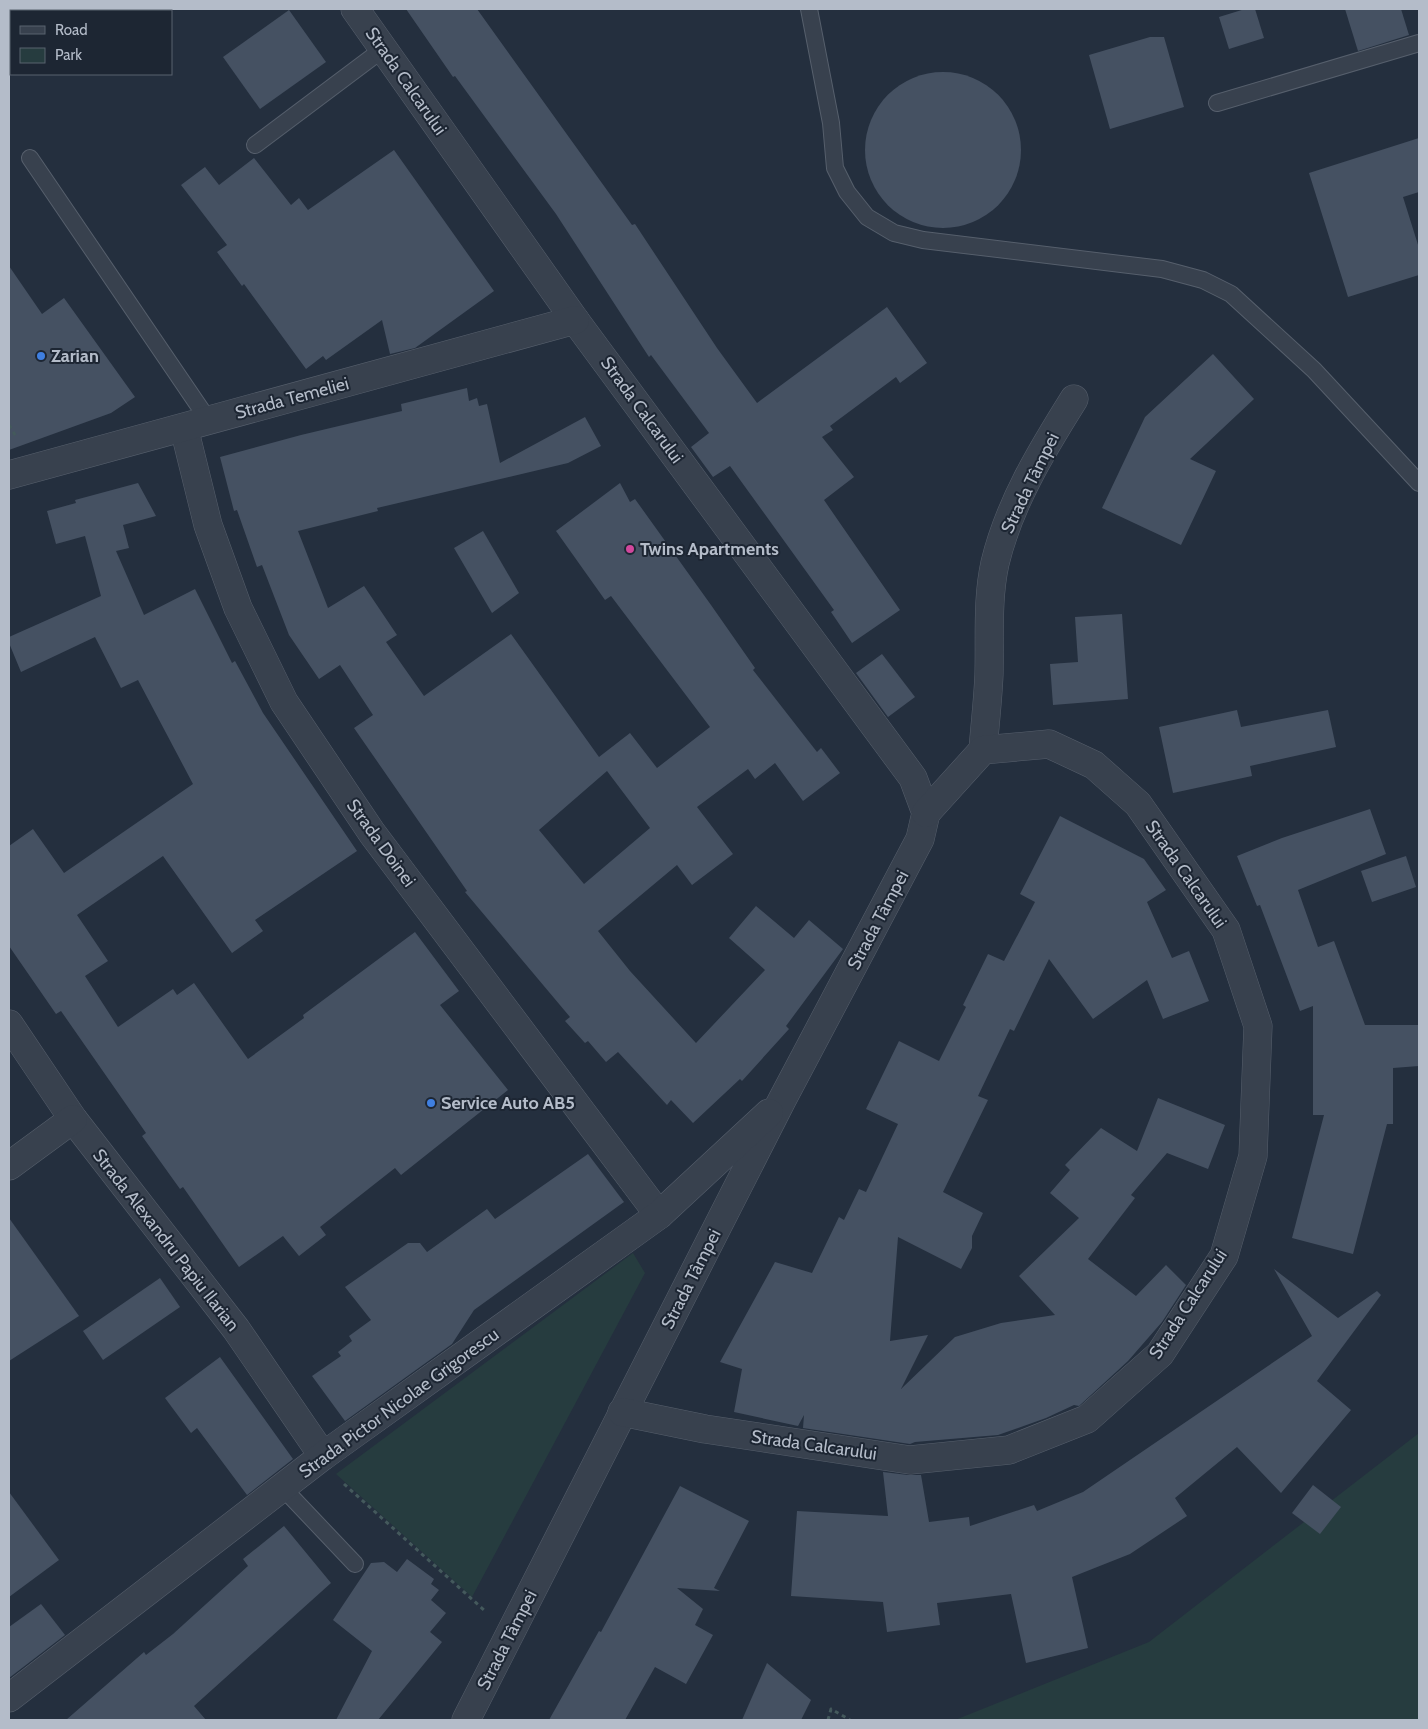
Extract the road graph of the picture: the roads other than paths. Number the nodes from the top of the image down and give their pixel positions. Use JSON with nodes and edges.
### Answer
{"nodes":[{"id":1,"x":355,"y":9,"type":"edge"},
{"id":2,"x":810,"y":9,"type":"edge"},
{"id":3,"x":1419,"y":43,"type":"edge"},
{"id":4,"x":383,"y":49,"type":"junction"},
{"id":5,"x":1217,"y":103,"type":"dead end"},
{"id":6,"x":255,"y":145,"type":"dead end"},
{"id":7,"x":30,"y":158,"type":"dead end"},
{"id":8,"x":575,"y":320,"type":"junction"},
{"id":9,"x":1074,"y":399,"type":"dead end"},
{"id":10,"x":196,"y":424,"type":"junction"},
{"id":11,"x":9,"y":475,"type":"edge"},
{"id":12,"x":1419,"y":483,"type":"edge"},
{"id":13,"x":983,"y":750,"type":"junction"},
{"id":14,"x":926,"y":813,"type":"junction"},
{"id":15,"x":9,"y":1024,"type":"edge"},
{"id":16,"x":782,"y":1100,"type":"junction"},
{"id":17,"x":73,"y":1119,"type":"junction"},
{"id":18,"x":9,"y":1166,"type":"edge"},
{"id":19,"x":659,"y":1215,"type":"junction"},
{"id":20,"x":622,"y":1412,"type":"junction"},
{"id":21,"x":323,"y":1456,"type":"junction"},
{"id":22,"x":282,"y":1488,"type":"junction"},
{"id":23,"x":355,"y":1564,"type":"dead end"},
{"id":24,"x":9,"y":1698,"type":"edge"},
{"id":25,"x":466,"y":1720,"type":"edge"}],
"edges":[{"from":1,"to":4,"type":"street","name":"Strada Calcarului"},
{"from":2,"to":12,"type":"lane"},
{"from":3,"to":5,"type":"lane"},
{"from":4,"to":6,"type":"lane"},
{"from":4,"to":8,"type":"street","name":"Strada Calcarului"},
{"from":7,"to":10,"type":"lane"},
{"from":8,"to":10,"type":"street","name":"Strada Temeliei"},
{"from":8,"to":14,"type":"street","name":"Strada Calcarului"},
{"from":9,"to":13,"type":"street","name":"Strada Tâmpei"},
{"from":10,"to":11,"type":"street","name":"Strada Temeliei"},
{"from":10,"to":19,"type":"street","name":"Strada Doinei"},
{"from":13,"to":14,"type":"street"},
{"from":13,"to":20,"type":"street","name":"Strada Calcarului"},
{"from":14,"to":16,"type":"street","name":"Strada Tâmpei"},
{"from":15,"to":17,"type":"street","name":"Strada Alexandru Papiu Ilarian"},
{"from":16,"to":19,"type":"street","name":"Strada Pictor Nicolae Grigorescu"},
{"from":16,"to":20,"type":"street","name":"Strada Tâmpei"},
{"from":17,"to":18,"type":"street"},
{"from":17,"to":21,"type":"street","name":"Strada Alexandru Papiu Ilarian"},
{"from":19,"to":21,"type":"street","name":"Strada Pictor Nicolae Grigorescu"},
{"from":20,"to":25,"type":"street","name":"Strada Tâmpei"},
{"from":21,"to":22,"type":"street","name":"Strada Pictor Nicolae Grigorescu"},
{"from":22,"to":23,"type":"lane"},
{"from":22,"to":24,"type":"street","name":"Strada Pictor Nicolae Grigorescu"}]}
